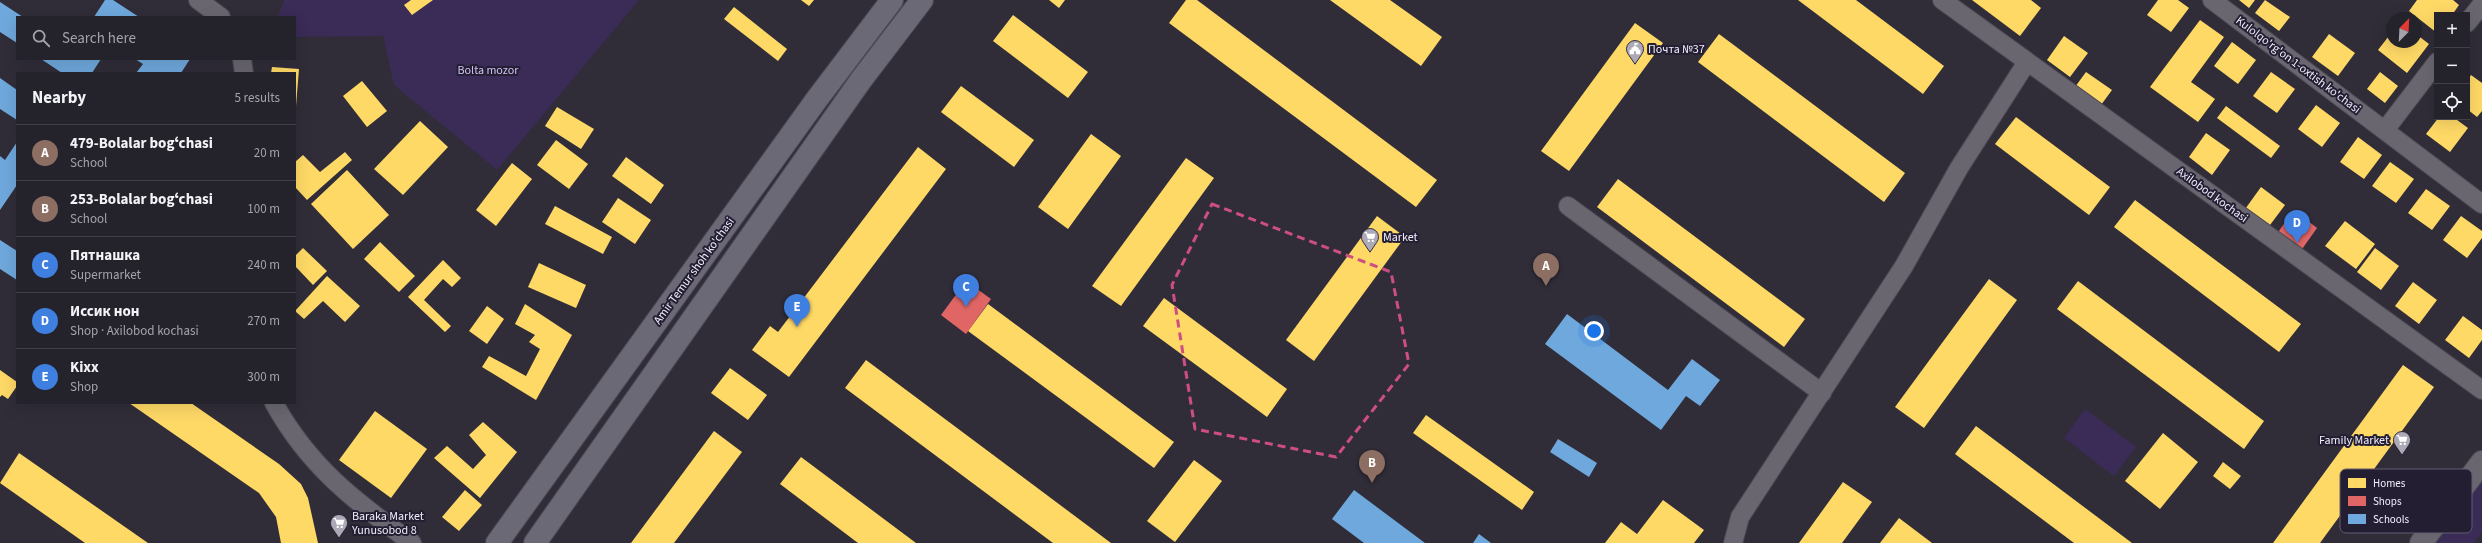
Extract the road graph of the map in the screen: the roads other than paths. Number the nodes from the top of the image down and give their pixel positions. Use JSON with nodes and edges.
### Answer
{"nodes":[{"id":1,"x":198,"y":0,"type":"edge"},
{"id":2,"x":892,"y":0,"type":"edge"},
{"id":3,"x":922,"y":0,"type":"edge"},
{"id":4,"x":1942,"y":0,"type":"edge"},
{"id":5,"x":2212,"y":0,"type":"edge"},
{"id":6,"x":2482,"y":4,"type":"edge"},
{"id":7,"x":221,"y":16,"type":"edge"},
{"id":8,"x":2470,"y":19,"type":"edge"},
{"id":9,"x":242,"y":60,"type":"edge"},
{"id":10,"x":2027,"y":62,"type":"junction"},
{"id":11,"x":2434,"y":66,"type":"edge"},
{"id":12,"x":244,"y":72,"type":"edge"},
{"id":13,"x":2385,"y":130,"type":"junction"},
{"id":14,"x":2482,"y":204,"type":"edge"},
{"id":15,"x":1568,"y":206,"type":"dead end"},
{"id":16,"x":2482,"y":390,"type":"edge"},
{"id":17,"x":1822,"y":393,"type":"junction"},
{"id":18,"x":275,"y":404,"type":"edge"},
{"id":19,"x":2482,"y":462,"type":"edge"},
{"id":20,"x":2472,"y":475,"type":"edge"},
{"id":21,"x":2429,"y":533,"type":"edge"},
{"id":22,"x":412,"y":543,"type":"edge"},
{"id":23,"x":497,"y":543,"type":"edge"},
{"id":24,"x":535,"y":543,"type":"edge"},
{"id":25,"x":1733,"y":543,"type":"edge"},
{"id":26,"x":2421,"y":543,"type":"edge"}],
"edges":[{"from":1,"to":7,"type":"street"},
{"from":2,"to":23,"type":"main road","name":"Amir Temur shoh ko'chasi"},
{"from":3,"to":24,"type":"main road"},
{"from":4,"to":10,"type":"street","name":"Axilobod kochasi"},
{"from":5,"to":13,"type":"street","name":"Kulolqo'rg'on 1-oxtish ko'chasi"},
{"from":6,"to":8,"type":"street"},
{"from":9,"to":12,"type":"street"},
{"from":10,"to":16,"type":"street","name":"Axilobod kochasi"},
{"from":10,"to":17,"type":"street"},
{"from":11,"to":13,"type":"street"},
{"from":13,"to":14,"type":"street","name":"Kulolqo'rg'on 1-oxtish ko'chasi"},
{"from":15,"to":17,"type":"street"},
{"from":17,"to":25,"type":"street"},
{"from":18,"to":22,"type":"street"},
{"from":19,"to":20,"type":"street"},
{"from":21,"to":26,"type":"street"}]}
